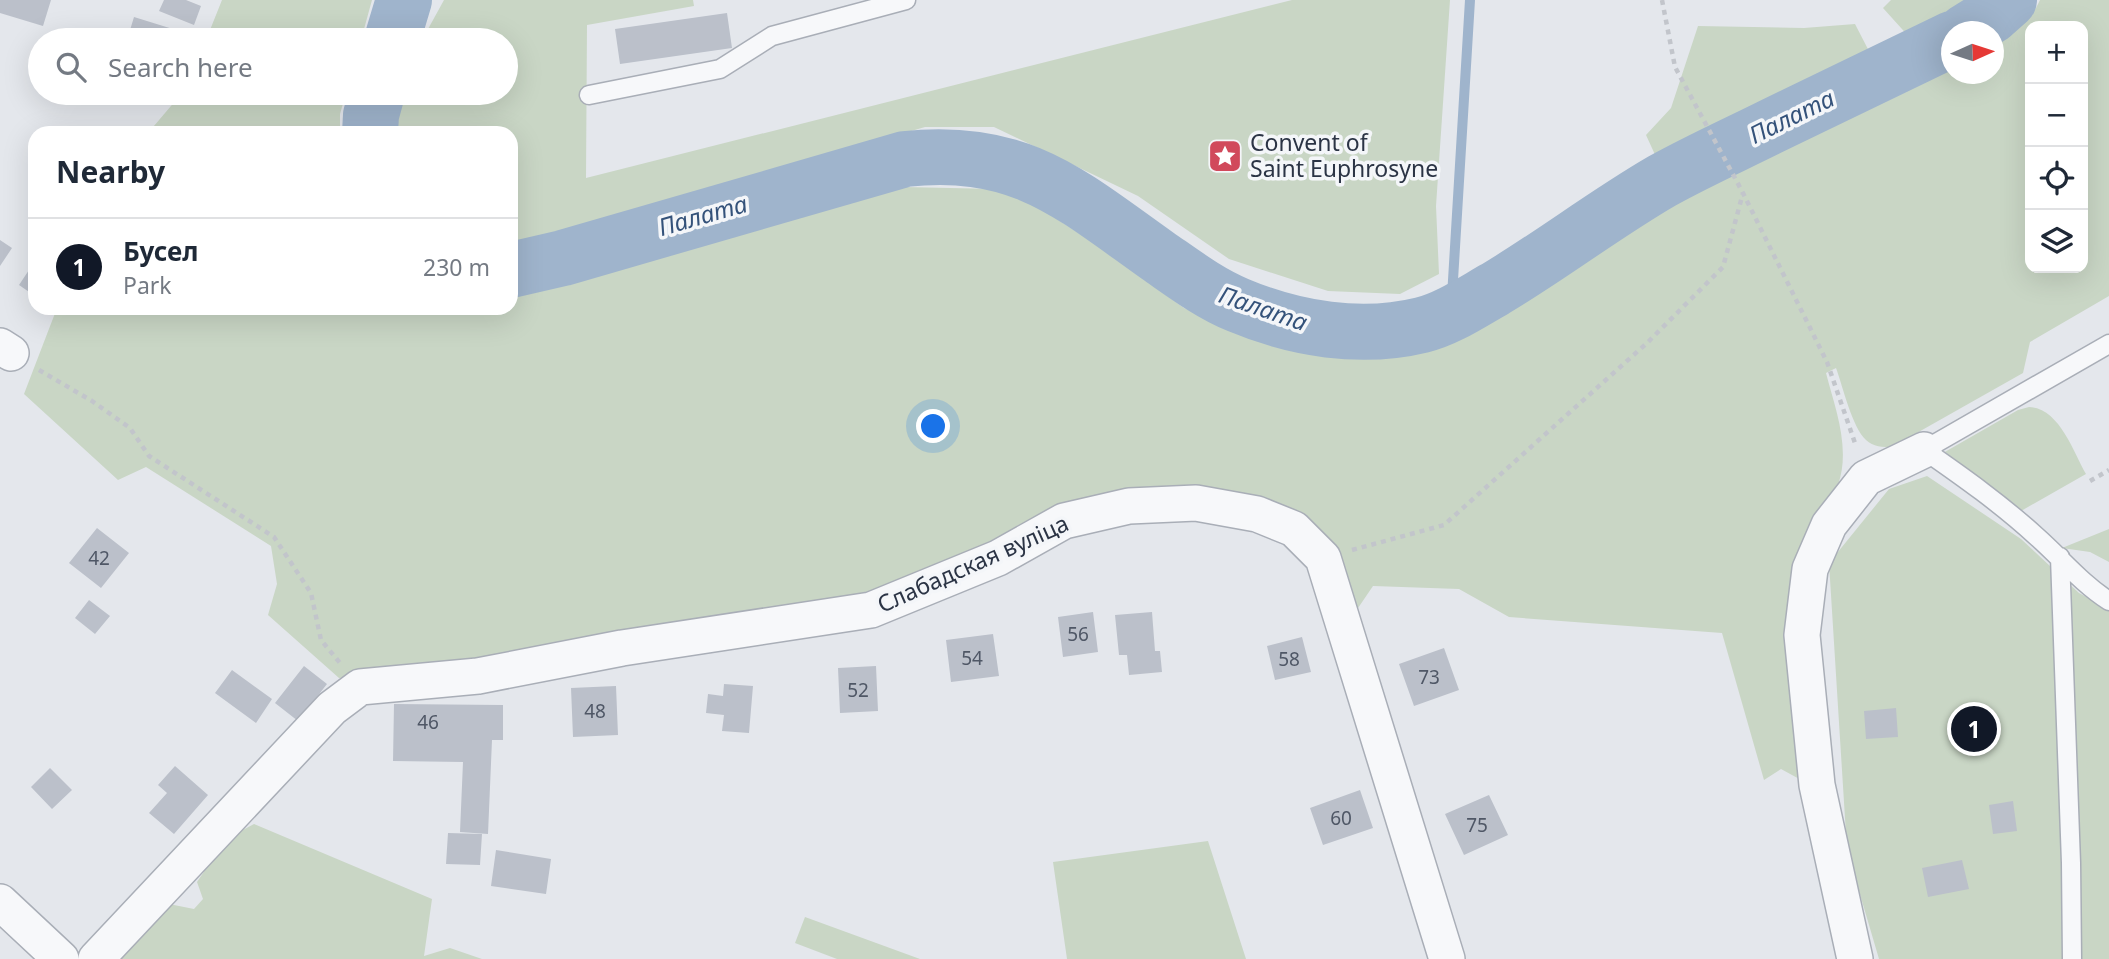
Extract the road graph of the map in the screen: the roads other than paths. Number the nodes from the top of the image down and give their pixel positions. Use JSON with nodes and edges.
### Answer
{"nodes":[{"id":1,"x":906,"y":0,"type":"edge"},
{"id":2,"x":589,"y":95,"type":"dead end"},
{"id":3,"x":2109,"y":344,"type":"edge"},
{"id":4,"x":1924,"y":450,"type":"junction"},
{"id":5,"x":2060,"y":557,"type":"junction"},
{"id":6,"x":2109,"y":601,"type":"edge"},
{"id":7,"x":0,"y":902,"type":"edge"},
{"id":8,"x":61,"y":959,"type":"edge"},
{"id":9,"x":96,"y":959,"type":"edge"},
{"id":10,"x":1447,"y":959,"type":"edge"},
{"id":11,"x":1855,"y":959,"type":"edge"},
{"id":12,"x":2072,"y":959,"type":"edge"}],
"edges":[{"from":1,"to":2,"type":"lane"},
{"from":3,"to":4,"type":"lane"},
{"from":4,"to":5,"type":"lane"},
{"from":4,"to":11,"type":"street"},
{"from":5,"to":6,"type":"lane"},
{"from":5,"to":12,"type":"lane"},
{"from":7,"to":8,"type":"street"},
{"from":9,"to":10,"type":"street","name":"Слабадская вуліца"}]}
